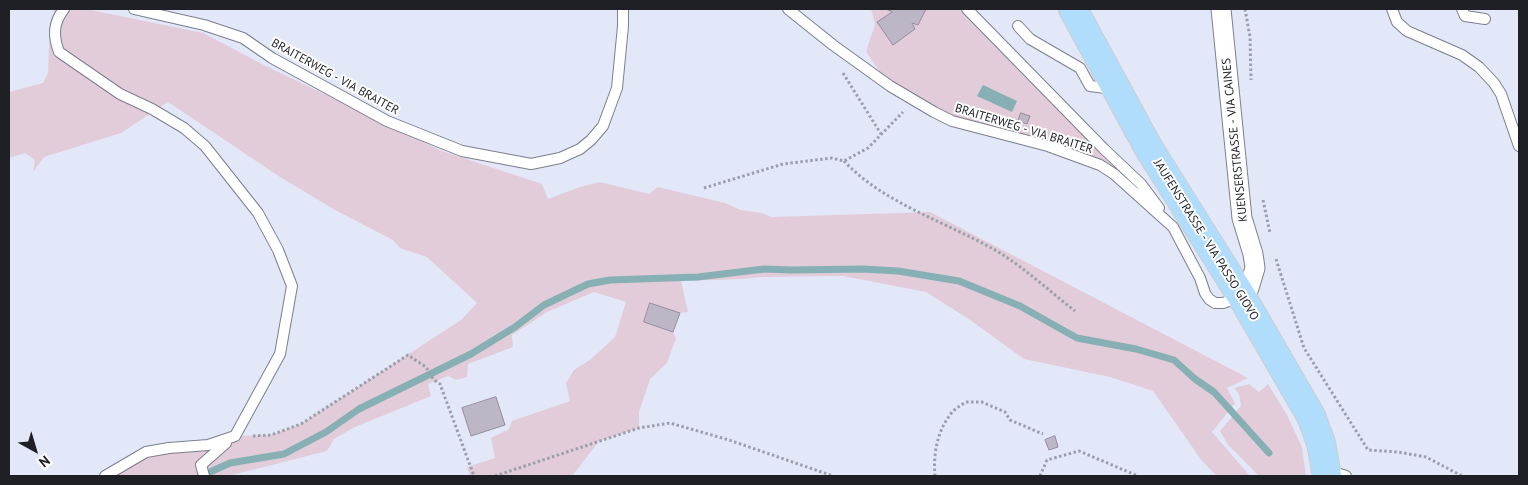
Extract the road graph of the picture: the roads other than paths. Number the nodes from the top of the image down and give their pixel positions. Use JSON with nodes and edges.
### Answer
{"nodes":[{"id":1,"x":64,"y":9,"type":"edge"},
{"id":2,"x":134,"y":9,"type":"edge"},
{"id":3,"x":623,"y":9,"type":"edge"},
{"id":4,"x":788,"y":9,"type":"edge"},
{"id":5,"x":967,"y":9,"type":"edge"},
{"id":6,"x":1073,"y":9,"type":"edge"},
{"id":7,"x":1221,"y":9,"type":"edge"},
{"id":8,"x":1392,"y":9,"type":"edge"},
{"id":9,"x":1462,"y":9,"type":"edge"},
{"id":10,"x":1485,"y":19,"type":"dead end"},
{"id":11,"x":1018,"y":26,"type":"dead end"},
{"id":12,"x":1118,"y":90,"type":"junction"},
{"id":13,"x":1519,"y":146,"type":"edge"},
{"id":14,"x":1173,"y":227,"type":"junction"},
{"id":15,"x":1242,"y":296,"type":"junction"},
{"id":16,"x":235,"y":436,"type":"junction"},
{"id":17,"x":1333,"y":474,"type":"edge"},
{"id":18,"x":105,"y":476,"type":"edge"},
{"id":19,"x":204,"y":476,"type":"edge"}],
"edges":[{"from":1,"to":16,"type":"lane"},
{"from":2,"to":3,"type":"lane","name":"BRAITERWEG - VIA BRAITER"},
{"from":4,"to":14,"type":"lane","name":"BRAITERWEG - VIA BRAITER"},
{"from":5,"to":14,"type":"lane","name":"BRAITERWEG - VIA BRAITER"},
{"from":6,"to":12,"type":"main road","name":"JAUFENSTRASSE - VIA PASSO GIOVO"},
{"from":7,"to":15,"type":"street","name":"KUENSERSTRASSE - VIA CAINES"},
{"from":8,"to":13,"type":"lane"},
{"from":9,"to":10,"type":"lane"},
{"from":11,"to":12,"type":"lane"},
{"from":12,"to":15,"type":"main road","name":"JAUFENSTRASSE - VIA PASSO GIOVO"},
{"from":14,"to":15,"type":"lane","name":"BRAITERWEG - VIA BRAITER"},
{"from":15,"to":17,"type":"main road","name":"JAUFENSTRASSE - VIA PASSO GIOVO"},
{"from":16,"to":18,"type":"lane"},
{"from":16,"to":19,"type":"lane"}]}
